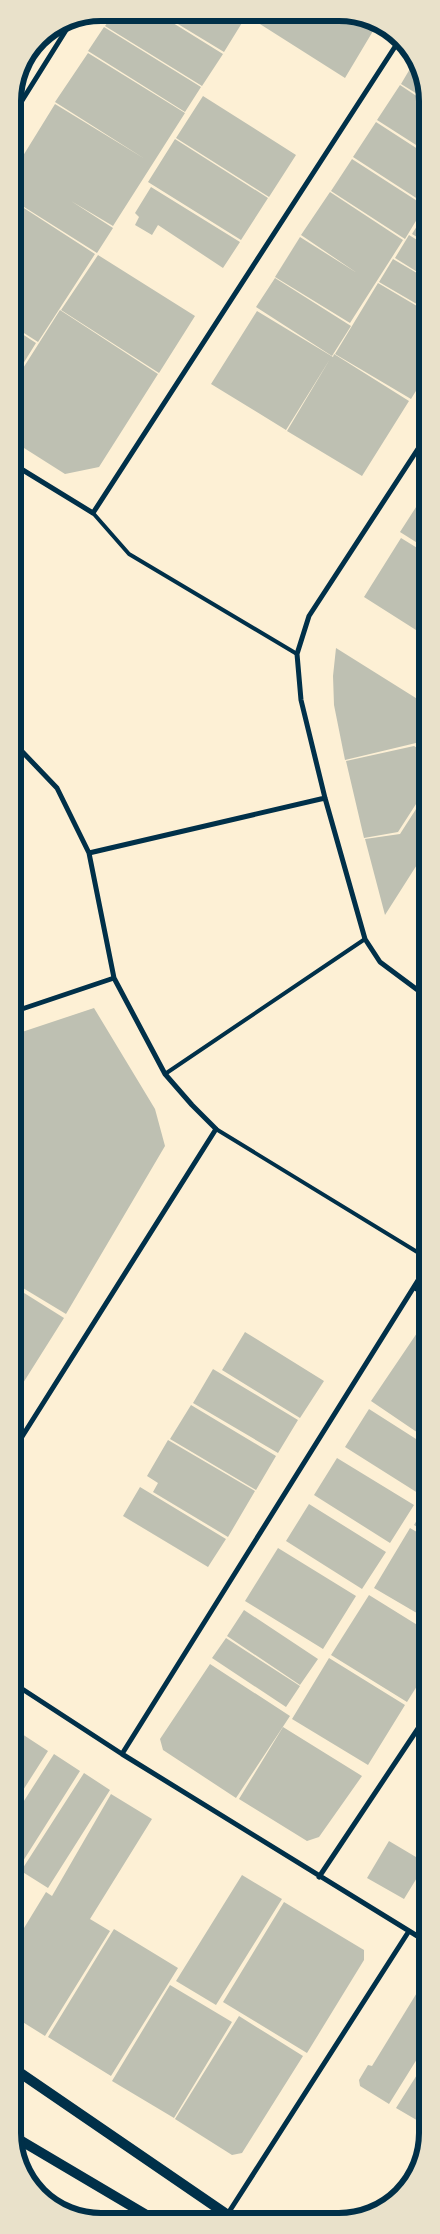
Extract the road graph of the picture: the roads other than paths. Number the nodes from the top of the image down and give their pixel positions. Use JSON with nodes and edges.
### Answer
{"nodes":[{"id":1,"x":67,"y":29,"type":"edge"},
{"id":2,"x":396,"y":45,"type":"edge"},
{"id":3,"x":21,"y":102,"type":"edge"},
{"id":4,"x":419,"y":447,"type":"edge"},
{"id":5,"x":21,"y":469,"type":"edge"},
{"id":6,"x":93,"y":513,"type":"junction"},
{"id":7,"x":297,"y":654,"type":"junction"},
{"id":8,"x":21,"y":750,"type":"edge"},
{"id":9,"x":325,"y":798,"type":"junction"},
{"id":10,"x":89,"y":853,"type":"junction"},
{"id":11,"x":365,"y":939,"type":"junction"},
{"id":12,"x":114,"y":978,"type":"junction"},
{"id":13,"x":419,"y":991,"type":"edge"},
{"id":14,"x":21,"y":1009,"type":"edge"},
{"id":15,"x":164,"y":1074,"type":"junction"},
{"id":16,"x":216,"y":1129,"type":"junction"},
{"id":17,"x":419,"y":1253,"type":"edge"},
{"id":18,"x":419,"y":1281,"type":"edge"},
{"id":19,"x":415,"y":1288,"type":"junction"},
{"id":20,"x":419,"y":1291,"type":"edge"},
{"id":21,"x":21,"y":1438,"type":"edge"},
{"id":22,"x":21,"y":1688,"type":"edge"},
{"id":23,"x":419,"y":1727,"type":"edge"},
{"id":24,"x":122,"y":1754,"type":"junction"},
{"id":25,"x":319,"y":1877,"type":"junction"},
{"id":26,"x":409,"y":1931,"type":"junction"},
{"id":27,"x":419,"y":1937,"type":"edge"},
{"id":28,"x":21,"y":2074,"type":"edge"},
{"id":29,"x":22,"y":2141,"type":"edge"},
{"id":30,"x":143,"y":2213,"type":"edge"},
{"id":31,"x":224,"y":2213,"type":"edge"},
{"id":32,"x":234,"y":2213,"type":"edge"}],
"edges":[{"from":1,"to":3,"type":"street"},
{"from":2,"to":6,"type":"street"},
{"from":4,"to":7,"type":"street"},
{"from":5,"to":6,"type":"street"},
{"from":6,"to":7,"type":"lane"},
{"from":7,"to":9,"type":"street"},
{"from":8,"to":10,"type":"street"},
{"from":9,"to":10,"type":"street"},
{"from":9,"to":11,"type":"street"},
{"from":10,"to":12,"type":"street"},
{"from":11,"to":13,"type":"street"},
{"from":11,"to":15,"type":"lane"},
{"from":12,"to":14,"type":"street"},
{"from":12,"to":15,"type":"street"},
{"from":15,"to":16,"type":"street"},
{"from":16,"to":17,"type":"lane"},
{"from":16,"to":21,"type":"street"},
{"from":18,"to":19,"type":"street"},
{"from":19,"to":20,"type":"street"},
{"from":19,"to":24,"type":"street"},
{"from":22,"to":24,"type":"street"},
{"from":23,"to":25,"type":"street"},
{"from":24,"to":25,"type":"street"},
{"from":25,"to":26,"type":"street"},
{"from":26,"to":27,"type":"street"},
{"from":26,"to":32,"type":"street"},
{"from":28,"to":31,"type":"main road"},
{"from":29,"to":30,"type":"main road"}]}
